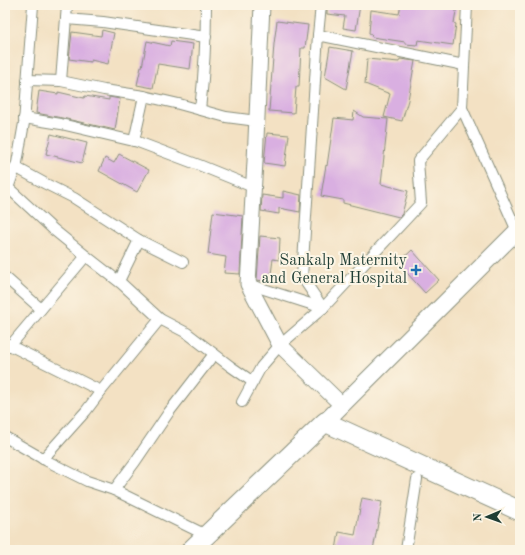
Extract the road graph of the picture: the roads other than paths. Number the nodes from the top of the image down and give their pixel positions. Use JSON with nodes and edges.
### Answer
{"nodes":[{"id":1,"x":33,"y":5,"type":"edge"},
{"id":2,"x":67,"y":5,"type":"edge"},
{"id":3,"x":206,"y":5,"type":"edge"},
{"id":4,"x":262,"y":5,"type":"edge"},
{"id":5,"x":321,"y":5,"type":"edge"},
{"id":6,"x":467,"y":5,"type":"edge"},
{"id":7,"x":66,"y":19,"type":"junction"},
{"id":8,"x":318,"y":35,"type":"junction"},
{"id":9,"x":206,"y":37,"type":"junction"},
{"id":10,"x":464,"y":65,"type":"junction"},
{"id":11,"x":27,"y":80,"type":"junction"},
{"id":12,"x":61,"y":81,"type":"junction"},
{"id":13,"x":144,"y":96,"type":"junction"},
{"id":14,"x":462,"y":108,"type":"junction"},
{"id":15,"x":200,"y":110,"type":"junction"},
{"id":16,"x":24,"y":118,"type":"junction"},
{"id":17,"x":257,"y":121,"type":"junction"},
{"id":18,"x":134,"y":141,"type":"junction"},
{"id":19,"x":15,"y":167,"type":"junction"},
{"id":20,"x":7,"y":187,"type":"edge"},
{"id":21,"x":253,"y":187,"type":"junction"},
{"id":22,"x":518,"y":230,"type":"edge"},
{"id":23,"x":139,"y":240,"type":"junction"},
{"id":24,"x":86,"y":256,"type":"junction"},
{"id":25,"x":183,"y":262,"type":"dead end"},
{"id":26,"x":5,"y":277,"type":"edge"},
{"id":27,"x":119,"y":281,"type":"junction"},
{"id":28,"x":248,"y":284,"type":"junction"},
{"id":29,"x":323,"y":308,"type":"junction"},
{"id":30,"x":41,"y":309,"type":"junction"},
{"id":31,"x":160,"y":319,"type":"junction"},
{"id":32,"x":8,"y":344,"type":"edge"},
{"id":33,"x":280,"y":345,"type":"junction"},
{"id":34,"x":214,"y":354,"type":"junction"},
{"id":35,"x":253,"y":382,"type":"junction"},
{"id":36,"x":101,"y":391,"type":"junction"},
{"id":37,"x":242,"y":402,"type":"dead end"},
{"id":38,"x":342,"y":405,"type":"junction"},
{"id":39,"x":325,"y":422,"type":"junction"},
{"id":40,"x":5,"y":437,"type":"edge"},
{"id":41,"x":43,"y":459,"type":"junction"},
{"id":42,"x":417,"y":479,"type":"dead end"},
{"id":43,"x":114,"y":490,"type":"junction"},
{"id":44,"x":520,"y":511,"type":"edge"},
{"id":45,"x":206,"y":535,"type":"junction"},
{"id":46,"x":190,"y":550,"type":"edge"},
{"id":47,"x":406,"y":550,"type":"edge"}],
"edges":[{"from":1,"to":11,"type":"street"},
{"from":2,"to":7,"type":"street"},
{"from":3,"to":9,"type":"street"},
{"from":4,"to":17,"type":"street"},
{"from":5,"to":8,"type":"street"},
{"from":6,"to":10,"type":"street"},
{"from":7,"to":9,"type":"street"},
{"from":7,"to":12,"type":"street"},
{"from":8,"to":10,"type":"street"},
{"from":8,"to":29,"type":"street"},
{"from":9,"to":15,"type":"street"},
{"from":10,"to":14,"type":"street"},
{"from":11,"to":12,"type":"street"},
{"from":11,"to":16,"type":"street"},
{"from":12,"to":13,"type":"street"},
{"from":13,"to":15,"type":"street"},
{"from":13,"to":18,"type":"street"},
{"from":14,"to":22,"type":"street"},
{"from":14,"to":29,"type":"street"},
{"from":15,"to":17,"type":"street"},
{"from":16,"to":18,"type":"street"},
{"from":16,"to":19,"type":"street"},
{"from":17,"to":21,"type":"street"},
{"from":18,"to":21,"type":"street"},
{"from":19,"to":20,"type":"street"},
{"from":19,"to":23,"type":"street"},
{"from":20,"to":24,"type":"street"},
{"from":21,"to":28,"type":"street"},
{"from":22,"to":38,"type":"main road"},
{"from":23,"to":25,"type":"street"},
{"from":23,"to":27,"type":"street"},
{"from":24,"to":27,"type":"street"},
{"from":24,"to":30,"type":"street"},
{"from":26,"to":30,"type":"street"},
{"from":27,"to":31,"type":"street"},
{"from":28,"to":29,"type":"street"},
{"from":28,"to":33,"type":"street"},
{"from":29,"to":33,"type":"street"},
{"from":30,"to":32,"type":"street"},
{"from":31,"to":34,"type":"street"},
{"from":31,"to":36,"type":"street"},
{"from":32,"to":36,"type":"street"},
{"from":33,"to":35,"type":"street"},
{"from":33,"to":38,"type":"street"},
{"from":34,"to":35,"type":"street"},
{"from":34,"to":43,"type":"street"},
{"from":35,"to":37,"type":"street"},
{"from":36,"to":41,"type":"street"},
{"from":38,"to":39,"type":"main road"},
{"from":39,"to":44,"type":"highway"},
{"from":39,"to":45,"type":"highway"},
{"from":40,"to":41,"type":"street"},
{"from":41,"to":43,"type":"street"},
{"from":42,"to":47,"type":"street"},
{"from":43,"to":45,"type":"street"},
{"from":45,"to":46,"type":"highway"}]}
